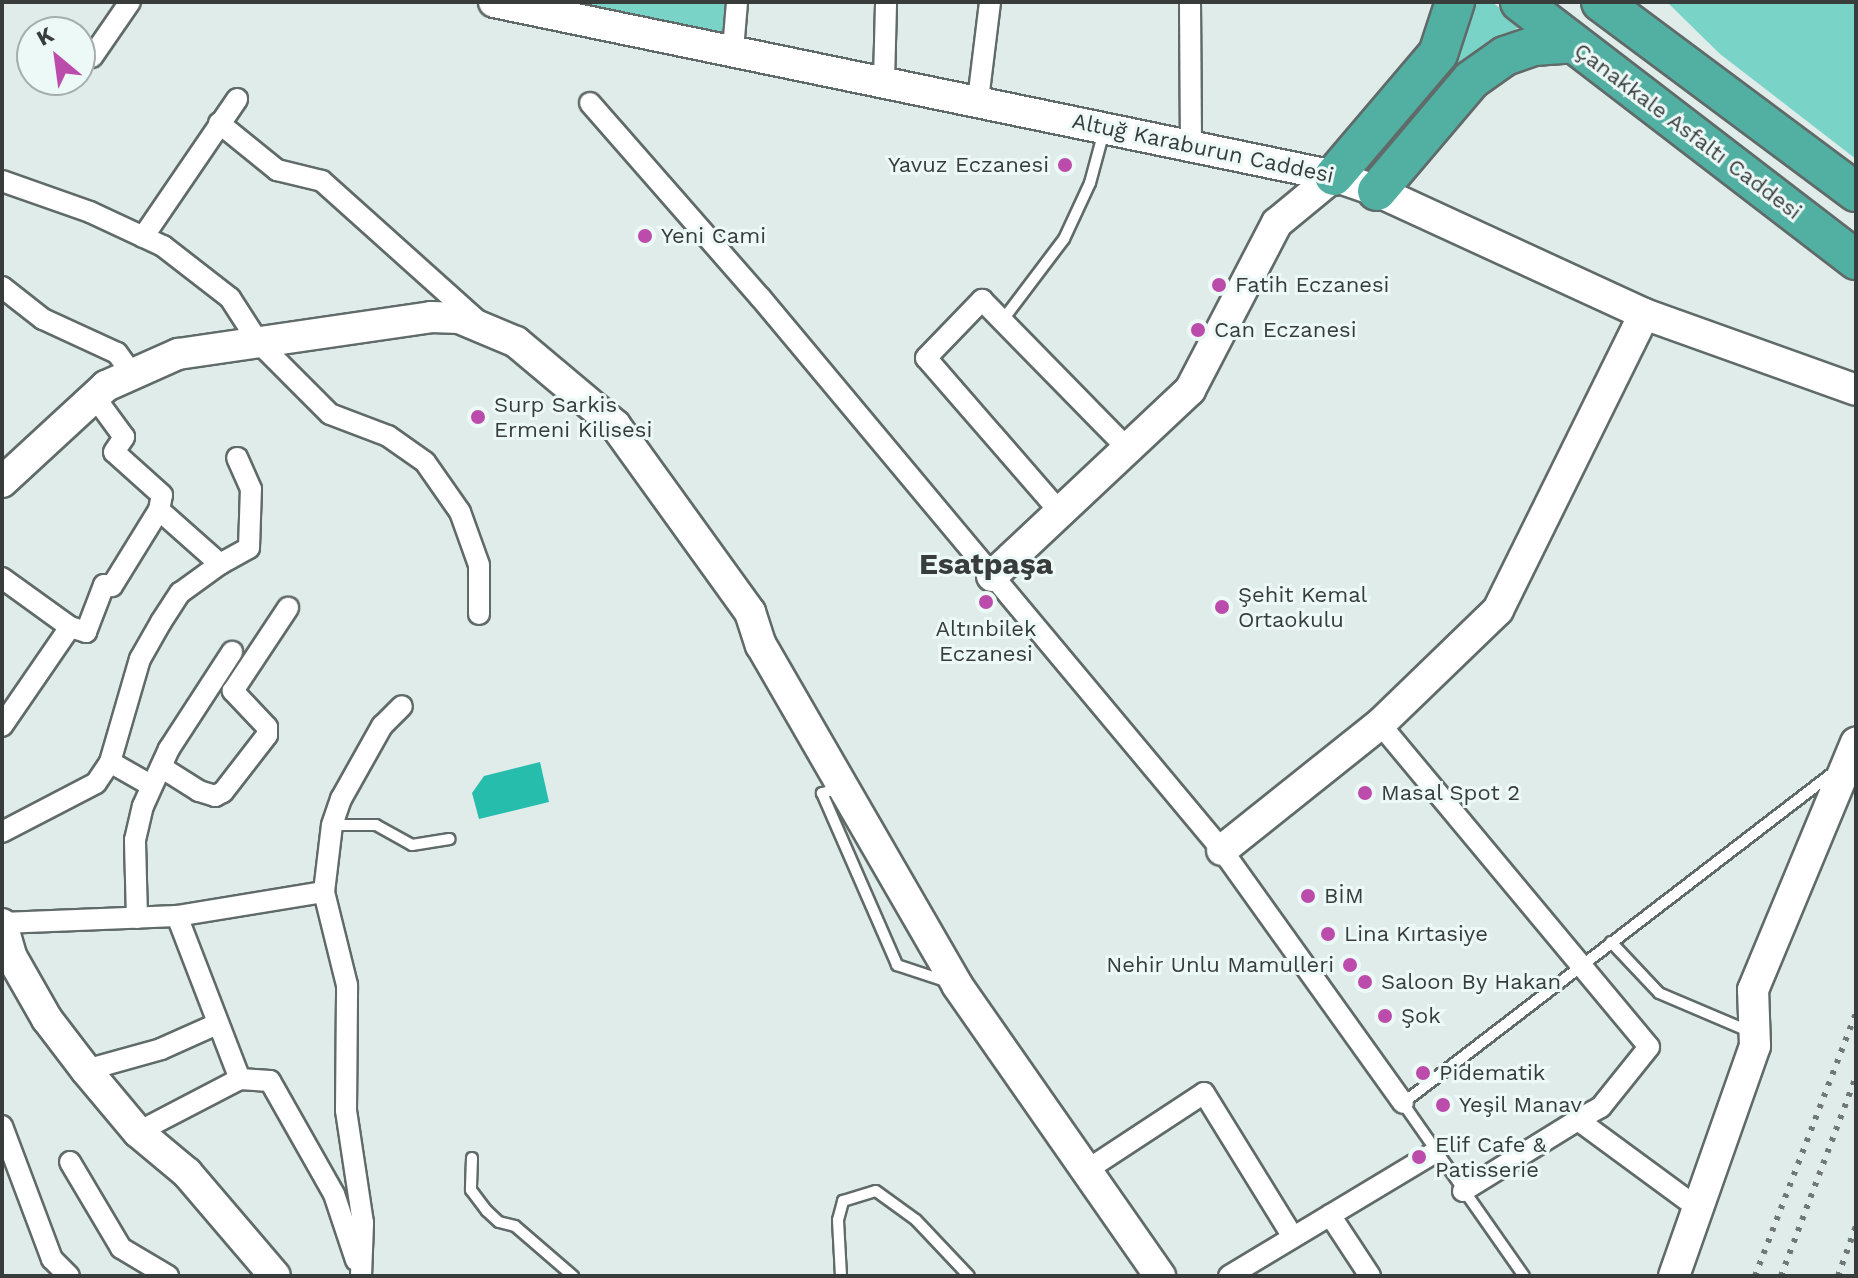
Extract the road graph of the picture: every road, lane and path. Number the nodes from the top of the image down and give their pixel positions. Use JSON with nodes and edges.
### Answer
{"nodes":[{"id":1,"x":130,"y":2,"type":"edge"},
{"id":2,"x":737,"y":2,"type":"edge"},
{"id":3,"x":886,"y":2,"type":"edge"},
{"id":4,"x":990,"y":2,"type":"edge"},
{"id":5,"x":1190,"y":2,"type":"edge"},
{"id":6,"x":1455,"y":2,"type":"edge"},
{"id":7,"x":1520,"y":2,"type":"edge"},
{"id":8,"x":1601,"y":2,"type":"edge"},
{"id":9,"x":1638,"y":2,"type":"edge"},
{"id":10,"x":507,"y":5,"type":"edge"},
{"id":11,"x":1573,"y":43,"type":"junction"},
{"id":12,"x":733,"y":50,"type":"junction"},
{"id":13,"x":96,"y":51,"type":"edge"},
{"id":14,"x":884,"y":81,"type":"junction"},
{"id":15,"x":1723,"y":89,"type":"junction"},
{"id":16,"x":237,"y":99,"type":"dead end"},
{"id":17,"x":978,"y":100,"type":"junction"},
{"id":18,"x":590,"y":103,"type":"dead end"},
{"id":19,"x":219,"y":123,"type":"junction"},
{"id":20,"x":1105,"y":126,"type":"junction"},
{"id":21,"x":1191,"y":143,"type":"junction"},
{"id":22,"x":1334,"y":176,"type":"junction"},
{"id":23,"x":2,"y":181,"type":"edge"},
{"id":24,"x":1377,"y":191,"type":"junction"},
{"id":25,"x":1856,"y":192,"type":"edge"},
{"id":26,"x":143,"y":237,"type":"junction"},
{"id":27,"x":1856,"y":260,"type":"edge"},
{"id":28,"x":2,"y":287,"type":"edge"},
{"id":29,"x":1644,"y":314,"type":"junction"},
{"id":30,"x":1002,"y":321,"type":"junction"},
{"id":31,"x":483,"y":325,"type":"junction"},
{"id":32,"x":259,"y":343,"type":"junction"},
{"id":33,"x":130,"y":371,"type":"junction"},
{"id":34,"x":1856,"y":390,"type":"edge"},
{"id":35,"x":94,"y":396,"type":"junction"},
{"id":36,"x":1128,"y":449,"type":"junction"},
{"id":37,"x":237,"y":458,"type":"dead end"},
{"id":38,"x":4,"y":484,"type":"edge"},
{"id":39,"x":159,"y":510,"type":"junction"},
{"id":40,"x":1060,"y":512,"type":"junction"},
{"id":41,"x":220,"y":564,"type":"junction"},
{"id":42,"x":992,"y":576,"type":"junction"},
{"id":43,"x":2,"y":578,"type":"edge"},
{"id":44,"x":288,"y":608,"type":"dead end"},
{"id":45,"x":479,"y":614,"type":"dead end"},
{"id":46,"x":70,"y":627,"type":"junction"},
{"id":47,"x":232,"y":652,"type":"dead end"},
{"id":48,"x":402,"y":706,"type":"dead end"},
{"id":49,"x":1380,"y":724,"type":"junction"},
{"id":50,"x":2,"y":726,"type":"edge"},
{"id":51,"x":1851,"y":754,"type":"edge"},
{"id":52,"x":110,"y":762,"type":"junction"},
{"id":53,"x":156,"y":777,"type":"junction"},
{"id":54,"x":841,"y":788,"type":"junction"},
{"id":55,"x":332,"y":825,"type":"junction"},
{"id":56,"x":2,"y":832,"type":"edge"},
{"id":57,"x":450,"y":839,"type":"dead end"},
{"id":58,"x":1222,"y":850,"type":"junction"},
{"id":59,"x":324,"y":892,"type":"junction"},
{"id":60,"x":177,"y":916,"type":"junction"},
{"id":61,"x":137,"y":918,"type":"junction"},
{"id":62,"x":2,"y":923,"type":"edge"},
{"id":63,"x":1611,"y":942,"type":"junction"},
{"id":64,"x":1578,"y":967,"type":"junction"},
{"id":65,"x":957,"y":985,"type":"junction"},
{"id":66,"x":217,"y":1024,"type":"junction"},
{"id":67,"x":1755,"y":1033,"type":"junction"},
{"id":68,"x":86,"y":1070,"type":"junction"},
{"id":69,"x":240,"y":1079,"type":"junction"},
{"id":70,"x":1403,"y":1103,"type":"junction"},
{"id":71,"x":1578,"y":1120,"type":"junction"},
{"id":72,"x":2,"y":1126,"type":"edge"},
{"id":73,"x":138,"y":1132,"type":"junction"},
{"id":74,"x":1435,"y":1152,"type":"junction"},
{"id":75,"x":472,"y":1158,"type":"dead end"},
{"id":76,"x":70,"y":1162,"type":"dead end"},
{"id":77,"x":1087,"y":1170,"type":"junction"},
{"id":78,"x":1463,"y":1191,"type":"junction"},
{"id":79,"x":1698,"y":1208,"type":"junction"},
{"id":80,"x":1330,"y":1215,"type":"junction"},
{"id":81,"x":1293,"y":1237,"type":"junction"},
{"id":82,"x":143,"y":1271,"type":"edge"},
{"id":83,"x":69,"y":1276,"type":"edge"},
{"id":84,"x":168,"y":1276,"type":"edge"},
{"id":85,"x":275,"y":1276,"type":"edge"},
{"id":86,"x":360,"y":1276,"type":"edge"},
{"id":87,"x":573,"y":1276,"type":"edge"},
{"id":88,"x":841,"y":1276,"type":"edge"},
{"id":89,"x":969,"y":1276,"type":"edge"},
{"id":90,"x":1160,"y":1276,"type":"edge"},
{"id":91,"x":1229,"y":1276,"type":"edge"},
{"id":92,"x":1370,"y":1276,"type":"edge"},
{"id":93,"x":1524,"y":1276,"type":"edge"},
{"id":94,"x":1674,"y":1276,"type":"edge"}],
"edges":[{"from":1,"to":13,"type":"street"},
{"from":2,"to":12,"type":"street"},
{"from":3,"to":14,"type":"street"},
{"from":4,"to":17,"type":"street"},
{"from":5,"to":21,"type":"street"},
{"from":6,"to":22,"type":"highway"},
{"from":7,"to":11,"type":"highway","name":"Çanakkale Asfaltı Caddesi"},
{"from":8,"to":15,"type":"highway"},
{"from":9,"to":15,"type":"highway"},
{"from":10,"to":12,"type":"street","name":"Altuğ Karaburun Caddesi"},
{"from":11,"to":24,"type":"highway"},
{"from":11,"to":27,"type":"highway","name":"Çanakkale Asfaltı Caddesi"},
{"from":12,"to":14,"type":"street","name":"Altuğ Karaburun Caddesi"},
{"from":14,"to":17,"type":"street","name":"Altuğ Karaburun Caddesi"},
{"from":15,"to":25,"type":"highway"},
{"from":16,"to":19,"type":"street"},
{"from":17,"to":20,"type":"street","name":"Altuğ Karaburun Caddesi"},
{"from":18,"to":42,"type":"street"},
{"from":19,"to":26,"type":"street"},
{"from":19,"to":31,"type":"street"},
{"from":20,"to":21,"type":"street","name":"Altuğ Karaburun Caddesi"},
{"from":20,"to":30,"type":"lane"},
{"from":21,"to":22,"type":"street","name":"Altuğ Karaburun Caddesi"},
{"from":22,"to":24,"type":"street","name":"Altuğ Karaburun Caddesi"},
{"from":22,"to":36,"type":"street"},
{"from":23,"to":26,"type":"street"},
{"from":24,"to":29,"type":"street","name":"Altuğ Karaburun Caddesi"},
{"from":26,"to":32,"type":"street"},
{"from":28,"to":33,"type":"street"},
{"from":29,"to":34,"type":"street","name":"Altuğ Karaburun Caddesi"},
{"from":29,"to":49,"type":"street"},
{"from":30,"to":36,"type":"street"},
{"from":30,"to":40,"type":"street"},
{"from":31,"to":32,"type":"street"},
{"from":31,"to":54,"type":"street"},
{"from":32,"to":33,"type":"street"},
{"from":32,"to":45,"type":"street"},
{"from":33,"to":35,"type":"street"},
{"from":35,"to":38,"type":"street"},
{"from":35,"to":39,"type":"street"},
{"from":36,"to":40,"type":"street"},
{"from":37,"to":41,"type":"street"},
{"from":39,"to":41,"type":"street"},
{"from":39,"to":46,"type":"street"},
{"from":40,"to":42,"type":"street"},
{"from":41,"to":52,"type":"street"},
{"from":42,"to":58,"type":"street"},
{"from":43,"to":46,"type":"street"},
{"from":44,"to":53,"type":"street"},
{"from":46,"to":50,"type":"street"},
{"from":47,"to":53,"type":"street"},
{"from":48,"to":55,"type":"street"},
{"from":49,"to":58,"type":"street"},
{"from":49,"to":64,"type":"street"},
{"from":51,"to":63,"type":"lane"},
{"from":51,"to":67,"type":"street"},
{"from":52,"to":53,"type":"street"},
{"from":52,"to":56,"type":"street"},
{"from":53,"to":61,"type":"street"},
{"from":54,"to":65,"type":"street"},
{"from":54,"to":65,"type":"lane"},
{"from":55,"to":57,"type":"lane"},
{"from":55,"to":59,"type":"street"},
{"from":58,"to":70,"type":"street"},
{"from":59,"to":60,"type":"street"},
{"from":59,"to":86,"type":"street"},
{"from":60,"to":61,"type":"street"},
{"from":60,"to":66,"type":"street"},
{"from":61,"to":62,"type":"street"},
{"from":62,"to":68,"type":"street"},
{"from":63,"to":64,"type":"lane"},
{"from":63,"to":67,"type":"lane"},
{"from":64,"to":70,"type":"lane"},
{"from":64,"to":71,"type":"street"},
{"from":65,"to":77,"type":"street"},
{"from":66,"to":68,"type":"street"},
{"from":66,"to":69,"type":"street"},
{"from":67,"to":79,"type":"street"},
{"from":68,"to":73,"type":"street"},
{"from":69,"to":73,"type":"street"},
{"from":69,"to":86,"type":"street"},
{"from":70,"to":74,"type":"lane"},
{"from":71,"to":78,"type":"street"},
{"from":71,"to":79,"type":"street"},
{"from":72,"to":83,"type":"street"},
{"from":73,"to":85,"type":"street"},
{"from":74,"to":78,"type":"lane"},
{"from":74,"to":80,"type":"street"},
{"from":75,"to":87,"type":"lane"},
{"from":76,"to":82,"type":"street"},
{"from":77,"to":81,"type":"street"},
{"from":77,"to":90,"type":"street"},
{"from":78,"to":93,"type":"lane"},
{"from":79,"to":94,"type":"street"},
{"from":80,"to":81,"type":"street"},
{"from":80,"to":92,"type":"street"},
{"from":81,"to":91,"type":"street"},
{"from":82,"to":84,"type":"street"},
{"from":88,"to":89,"type":"lane"}]}
